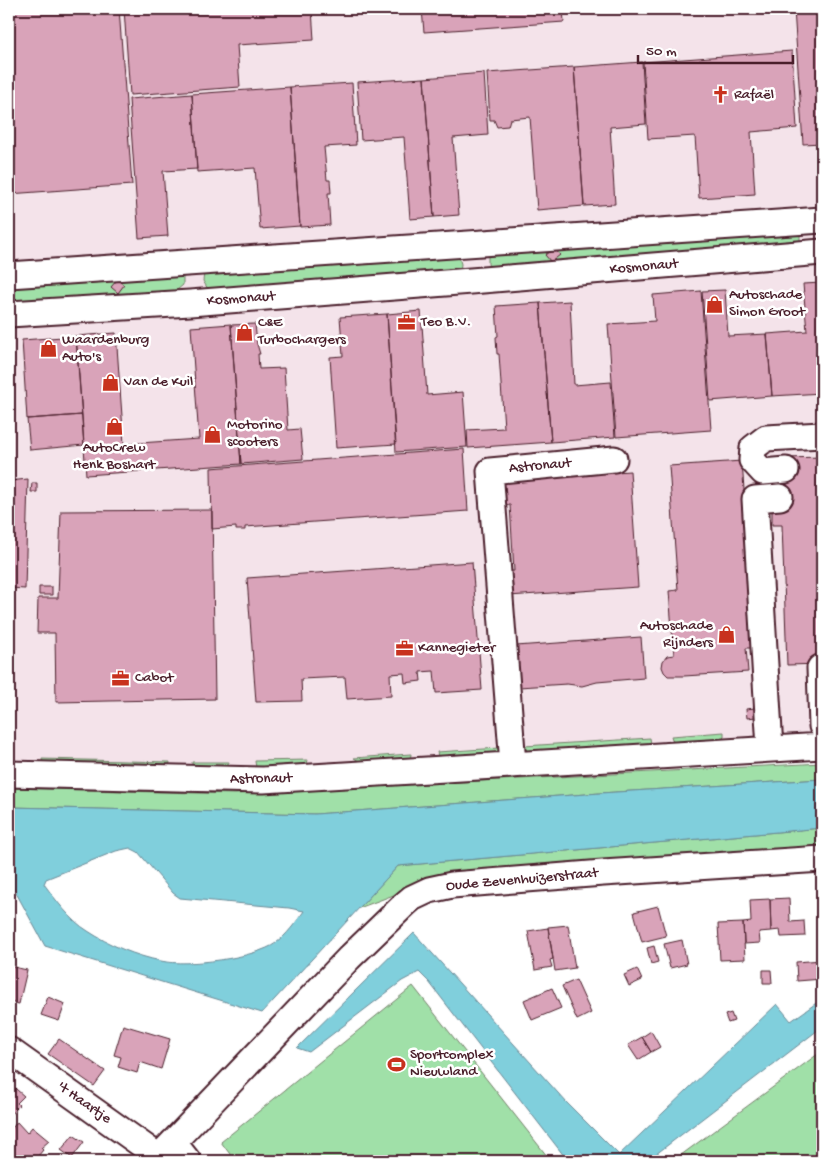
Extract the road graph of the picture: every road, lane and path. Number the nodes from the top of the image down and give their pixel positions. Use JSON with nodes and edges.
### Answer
{"nodes":[{"id":1,"x":818,"y":221,"type":"edge"},
{"id":2,"x":470,"y":244,"type":"junction"},
{"id":3,"x":820,"y":252,"type":"edge"},
{"id":4,"x":190,"y":264,"type":"junction"},
{"id":5,"x":9,"y":275,"type":"edge"},
{"id":6,"x":470,"y":281,"type":"junction"},
{"id":7,"x":190,"y":303,"type":"junction"},
{"id":8,"x":9,"y":314,"type":"edge"},
{"id":9,"x":822,"y":435,"type":"edge"},
{"id":10,"x":614,"y":459,"type":"dead end"},
{"id":11,"x":786,"y":470,"type":"dead end"},
{"id":12,"x":780,"y":497,"type":"dead end"},
{"id":13,"x":820,"y":668,"type":"dead end"},
{"id":14,"x":822,"y":726,"type":"edge"},
{"id":15,"x":822,"y":746,"type":"edge"},
{"id":16,"x":770,"y":748,"type":"junction"},
{"id":17,"x":513,"y":764,"type":"junction"},
{"id":18,"x":9,"y":774,"type":"edge"},
{"id":19,"x":822,"y":859,"type":"edge"},
{"id":20,"x":9,"y":1050,"type":"edge"},
{"id":21,"x":169,"y":1155,"type":"edge"}],
"edges":[{"from":1,"to":2,"type":"street","name":"Kosmonaut"},
{"from":1,"to":3,"type":"street","name":"Kosmonaut"},
{"from":2,"to":4,"type":"street","name":"Kosmonaut"},
{"from":2,"to":6,"type":"street"},
{"from":3,"to":6,"type":"street","name":"Kosmonaut"},
{"from":4,"to":5,"type":"street","name":"Kosmonaut"},
{"from":4,"to":7,"type":"street","name":"Kosmonaut"},
{"from":6,"to":7,"type":"street","name":"Kosmonaut"},
{"from":7,"to":8,"type":"street","name":"Kosmonaut"},
{"from":9,"to":11,"type":"street"},
{"from":10,"to":17,"type":"street","name":"Astronaut"},
{"from":12,"to":16,"type":"street"},
{"from":13,"to":14,"type":"street"},
{"from":15,"to":16,"type":"street","name":"Astronaut"},
{"from":16,"to":17,"type":"street","name":"Astronaut"},
{"from":17,"to":18,"type":"street","name":"Astronaut"},
{"from":19,"to":21,"type":"street","name":"Oude Zevenhuizerstraat"},
{"from":20,"to":21,"type":"street","name":"'t Haartje"}]}
